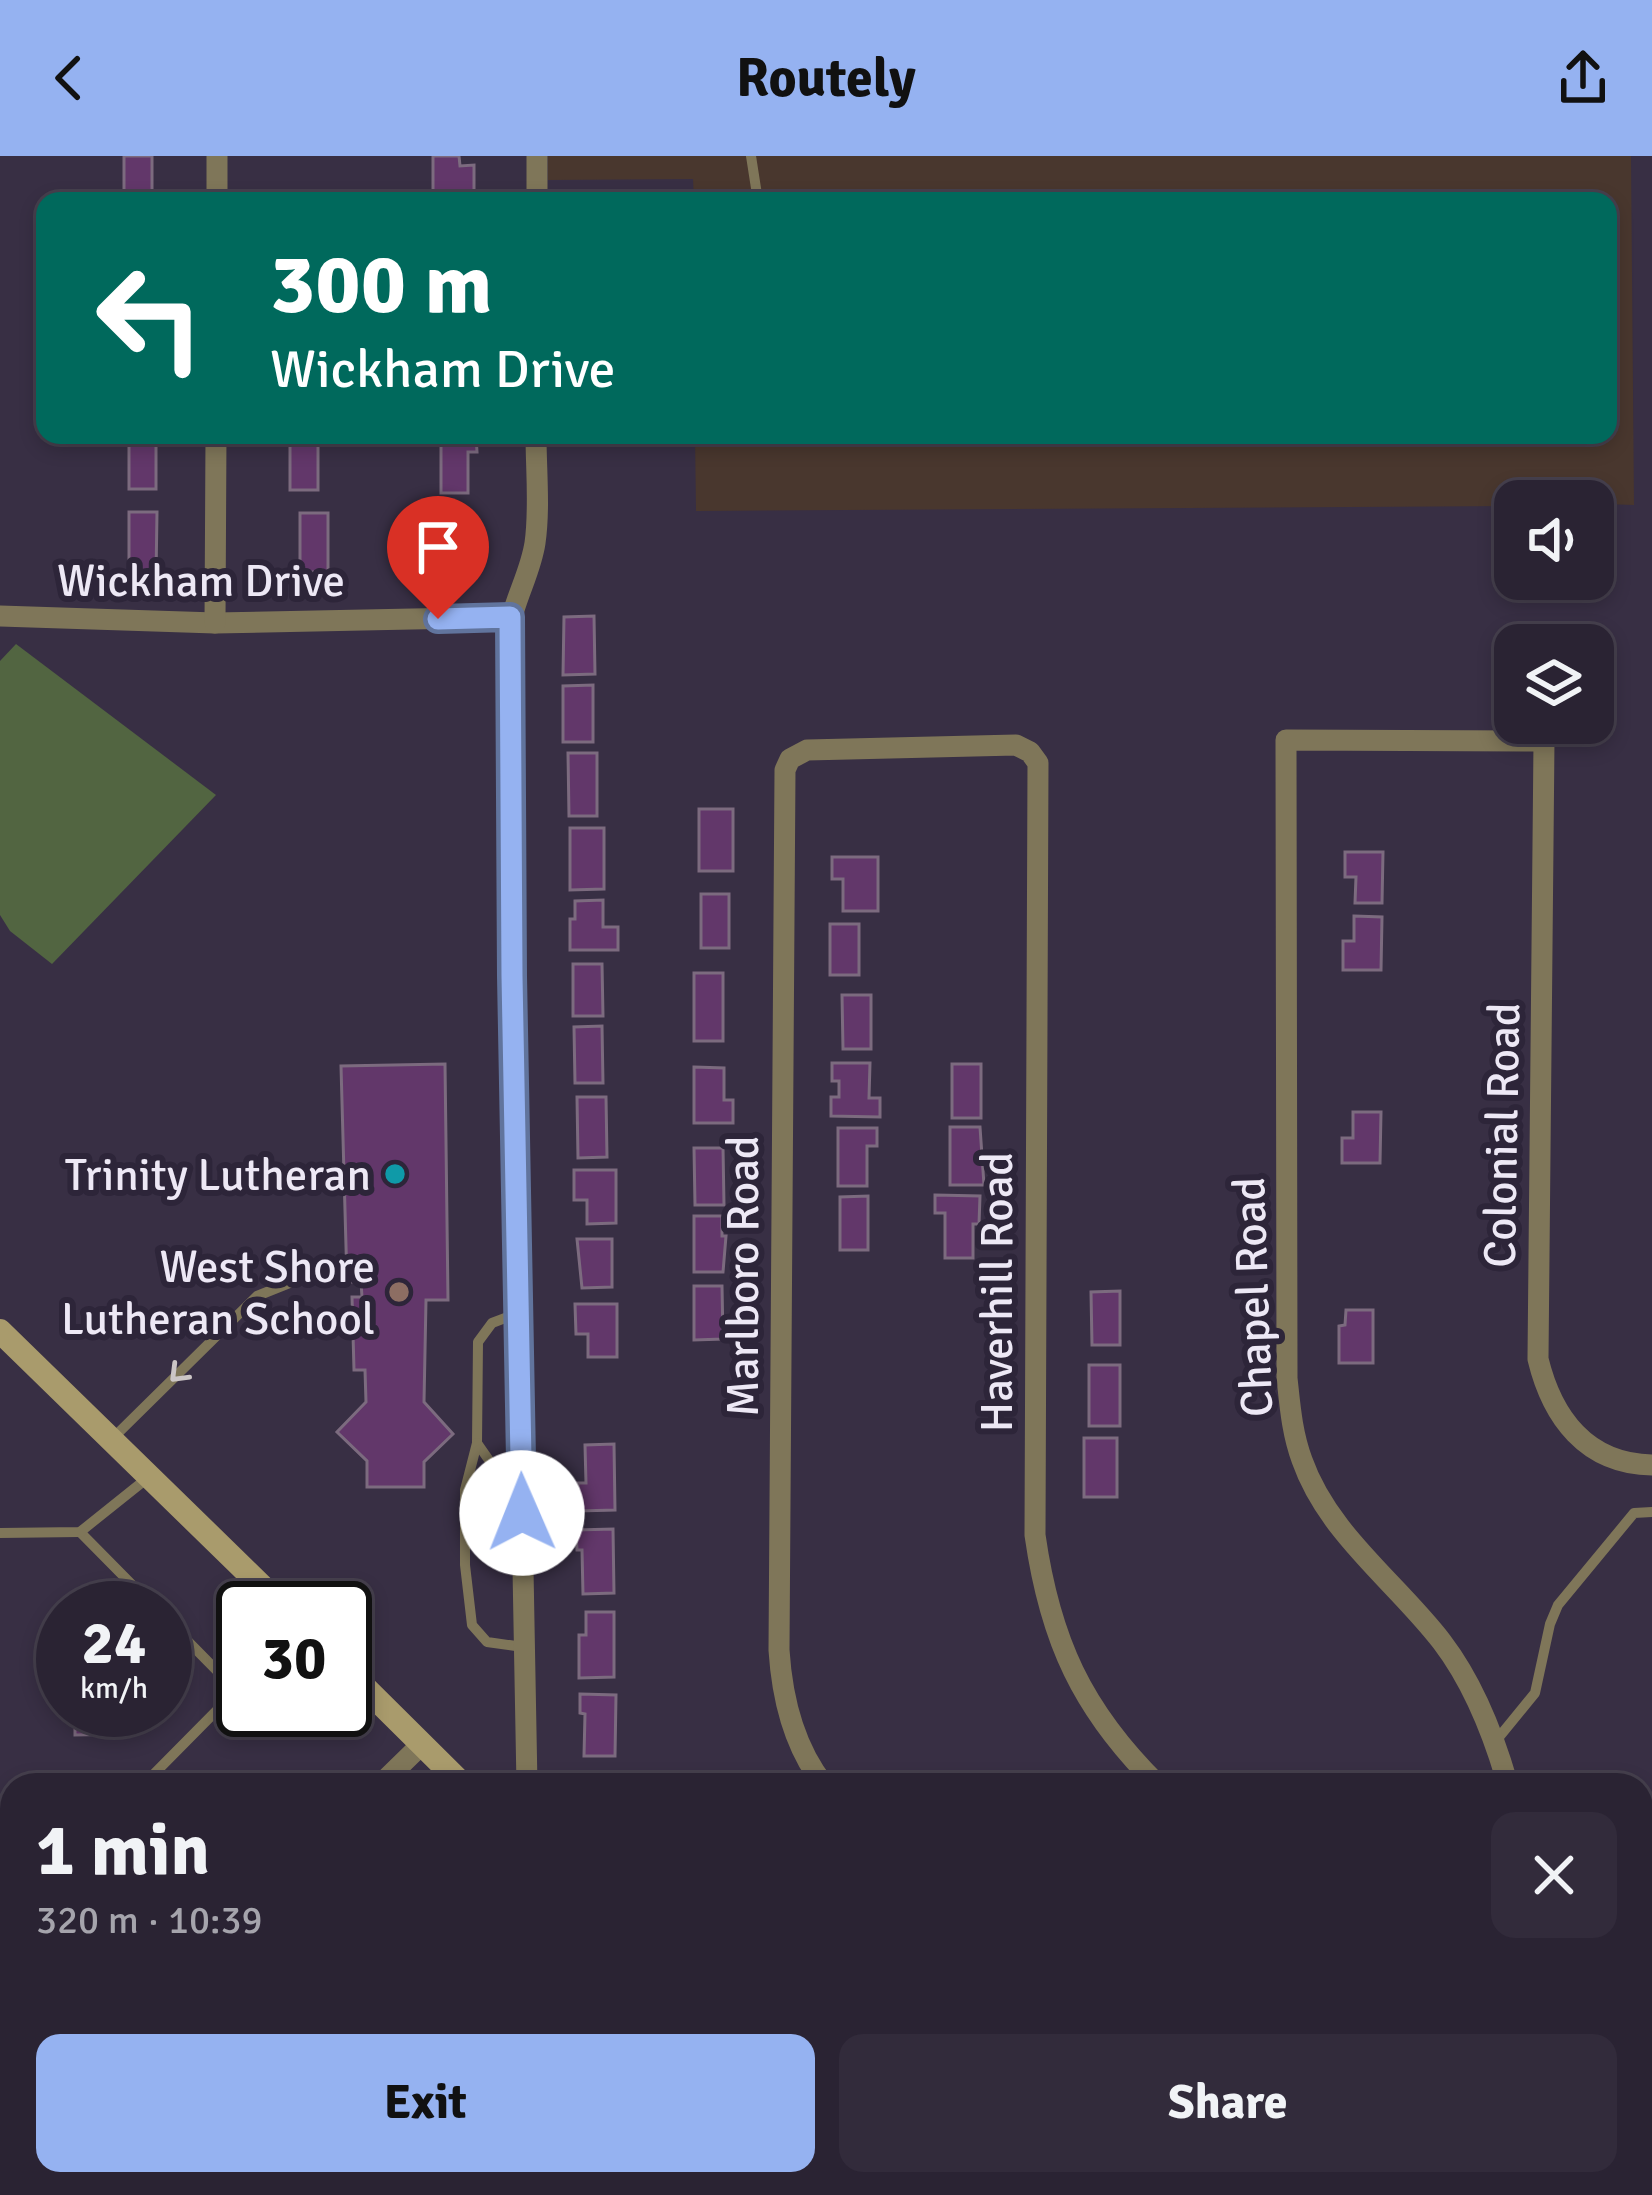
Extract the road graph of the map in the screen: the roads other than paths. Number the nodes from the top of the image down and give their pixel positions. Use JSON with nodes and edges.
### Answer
{"nodes":[{"id":1,"x":217,"y":156,"type":"edge"},
{"id":2,"x":537,"y":156,"type":"edge"},
{"id":3,"x":751,"y":156,"type":"edge"},
{"id":4,"x":217,"y":192,"type":"edge"},
{"id":5,"x":537,"y":192,"type":"edge"},
{"id":6,"x":757,"y":192,"type":"edge"},
{"id":7,"x":216,"y":444,"type":"edge"},
{"id":8,"x":536,"y":444,"type":"edge"},
{"id":9,"x":0,"y":616,"type":"edge"},
{"id":10,"x":510,"y":617,"type":"junction"},
{"id":11,"x":215,"y":622,"type":"junction"},
{"id":12,"x":1286,"y":740,"type":"joint"},
{"id":13,"x":790,"y":759,"type":"joint"},
{"id":14,"x":302,"y":1278,"type":"dead end"},
{"id":15,"x":518,"y":1313,"type":"junction"},
{"id":16,"x":0,"y":1331,"type":"edge"},
{"id":17,"x":112,"y":1439,"type":"junction"},
{"id":18,"x":477,"y":1443,"type":"junction"},
{"id":19,"x":1652,"y":1465,"type":"edge"},
{"id":20,"x":521,"y":1468,"type":"junction"},
{"id":21,"x":150,"y":1476,"type":"junction"},
{"id":22,"x":1652,"y":1512,"type":"edge"},
{"id":23,"x":80,"y":1532,"type":"junction"},
{"id":24,"x":0,"y":1533,"type":"edge"},
{"id":25,"x":128,"y":1581,"type":"edge"},
{"id":26,"x":257,"y":1581,"type":"edge"},
{"id":27,"x":192,"y":1645,"type":"edge"},
{"id":28,"x":525,"y":1648,"type":"junction"},
{"id":29,"x":372,"y":1695,"type":"edge"},
{"id":30,"x":192,"y":1735,"type":"edge"},
{"id":31,"x":190,"y":1737,"type":"edge"},
{"id":32,"x":1495,"y":1742,"type":"junction"},
{"id":33,"x":422,"y":1744,"type":"junction"},
{"id":34,"x":155,"y":1773,"type":"edge"},
{"id":35,"x":392,"y":1773,"type":"edge"},
{"id":36,"x":451,"y":1773,"type":"edge"},
{"id":37,"x":527,"y":1773,"type":"edge"},
{"id":38,"x":817,"y":1773,"type":"edge"},
{"id":39,"x":1146,"y":1773,"type":"edge"},
{"id":40,"x":1504,"y":1773,"type":"edge"}],
"edges":[{"from":1,"to":4,"type":"street"},
{"from":2,"to":5,"type":"street"},
{"from":3,"to":6,"type":"lane"},
{"from":7,"to":11,"type":"street"},
{"from":8,"to":10,"type":"street"},
{"from":9,"to":11,"type":"street","name":"Wickham Drive"},
{"from":10,"to":11,"type":"street","name":"Wickham Drive"},
{"from":10,"to":15,"type":"street"},
{"from":12,"to":19,"type":"street","name":"Colonial Road"},
{"from":12,"to":32,"type":"street","name":"Chapel Road"},
{"from":13,"to":38,"type":"street","name":"Marlboro Road"},
{"from":13,"to":39,"type":"street","name":"Haverhill Road"},
{"from":14,"to":17,"type":"lane","one_way":true},
{"from":15,"to":18,"type":"lane"},
{"from":15,"to":20,"type":"street"},
{"from":16,"to":17,"type":"street"},
{"from":17,"to":21,"type":"street"},
{"from":18,"to":20,"type":"lane"},
{"from":18,"to":28,"type":"lane"},
{"from":20,"to":28,"type":"street"},
{"from":21,"to":23,"type":"lane"},
{"from":21,"to":26,"type":"street"},
{"from":22,"to":32,"type":"lane"},
{"from":23,"to":24,"type":"lane"},
{"from":23,"to":25,"type":"lane"},
{"from":27,"to":30,"type":"lane"},
{"from":28,"to":37,"type":"street"},
{"from":29,"to":33,"type":"street"},
{"from":31,"to":34,"type":"lane"},
{"from":32,"to":40,"type":"street","name":"Chapel Road"},
{"from":33,"to":35,"type":"street"},
{"from":33,"to":36,"type":"street"}]}
